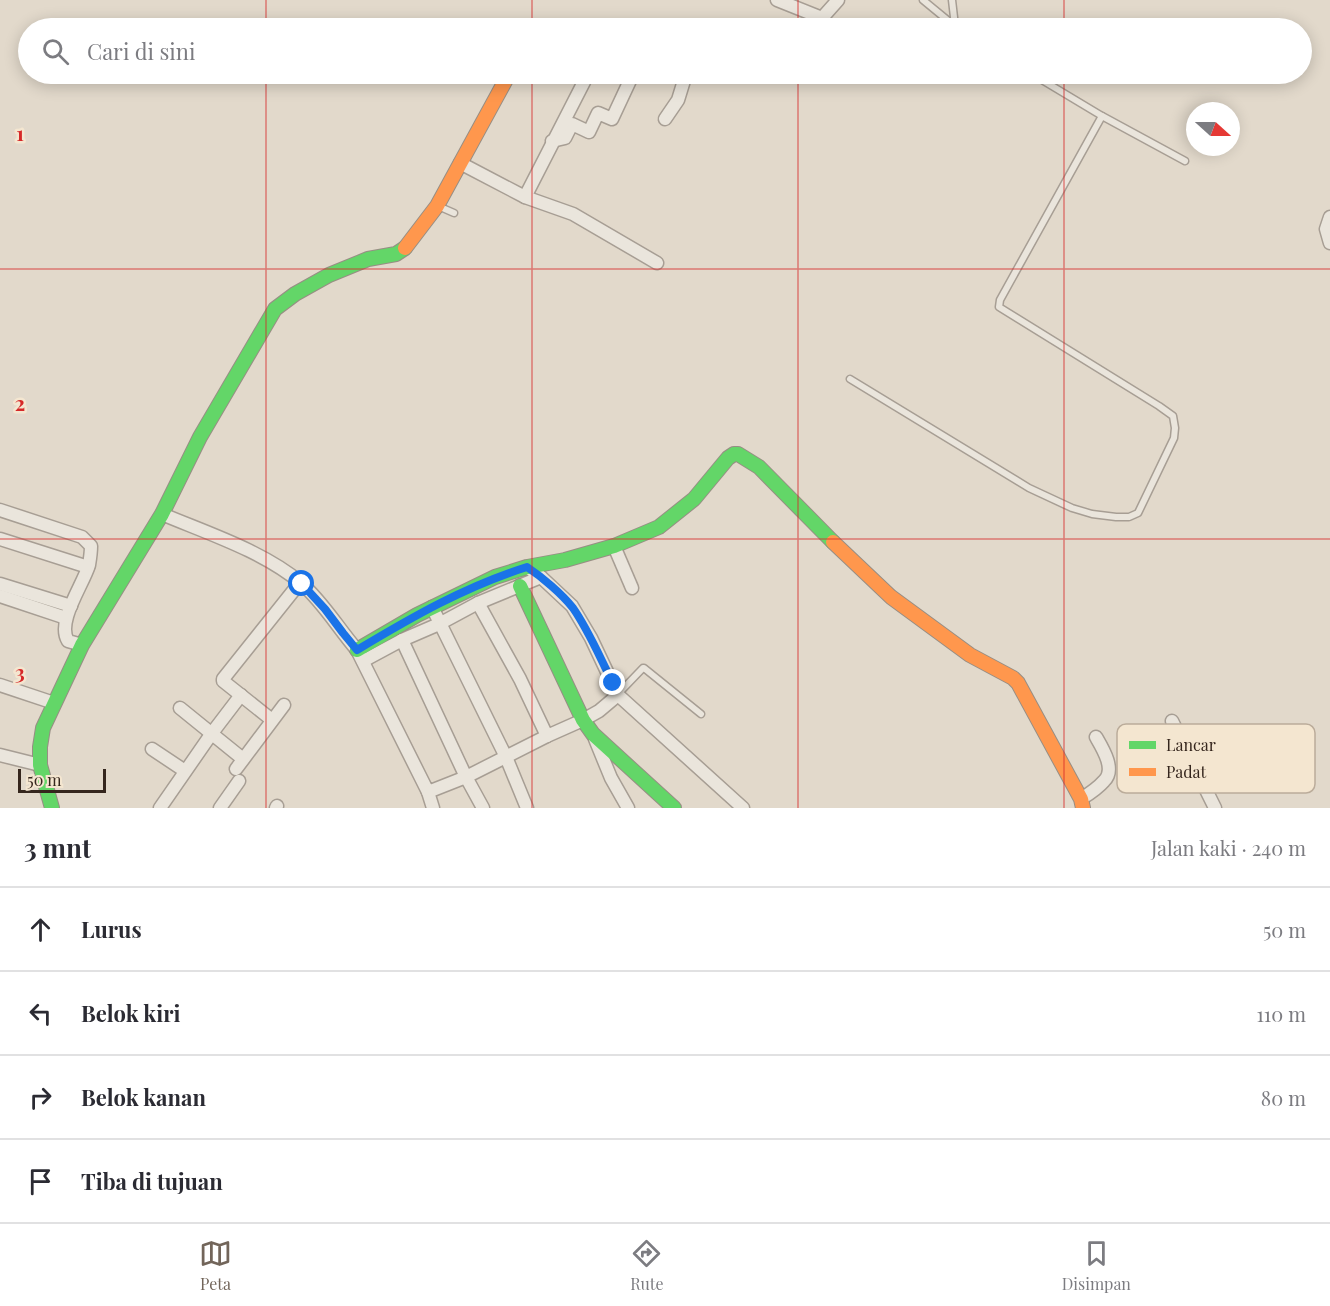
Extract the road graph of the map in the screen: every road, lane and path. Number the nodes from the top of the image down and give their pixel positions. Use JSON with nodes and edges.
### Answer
{"nodes":[{"id":1,"x":777,"y":0,"type":"edge"},
{"id":2,"x":838,"y":0,"type":"edge"},
{"id":3,"x":923,"y":0,"type":"edge"},
{"id":4,"x":952,"y":0,"type":"edge"},
{"id":5,"x":822,"y":18,"type":"joint"},
{"id":6,"x":944,"y":18,"type":"edge"},
{"id":7,"x":955,"y":18,"type":"edge"},
{"id":8,"x":503,"y":84,"type":"edge"},
{"id":9,"x":583,"y":84,"type":"edge"},
{"id":10,"x":628,"y":84,"type":"edge"},
{"id":11,"x":683,"y":84,"type":"edge"},
{"id":12,"x":1049,"y":84,"type":"edge"},
{"id":13,"x":1102,"y":116,"type":"junction"},
{"id":14,"x":665,"y":119,"type":"dead end"},
{"id":15,"x":552,"y":141,"type":"junction"},
{"id":16,"x":1185,"y":161,"type":"dead end"},
{"id":17,"x":460,"y":162,"type":"junction"},
{"id":18,"x":525,"y":196,"type":"junction"},
{"id":19,"x":437,"y":206,"type":"junction"},
{"id":20,"x":454,"y":213,"type":"dead end"},
{"id":21,"x":1330,"y":217,"type":"edge"},
{"id":22,"x":1330,"y":243,"type":"edge"},
{"id":23,"x":657,"y":263,"type":"dead end"},
{"id":24,"x":850,"y":379,"type":"dead end"},
{"id":25,"x":0,"y":510,"type":"edge"},
{"id":26,"x":162,"y":513,"type":"junction"},
{"id":27,"x":0,"y":539,"type":"edge"},
{"id":28,"x":614,"y":546,"type":"junction"},
{"id":29,"x":88,"y":567,"type":"junction"},
{"id":30,"x":527,"y":567,"type":"junction"},
{"id":31,"x":541,"y":577,"type":"junction"},
{"id":32,"x":0,"y":584,"type":"edge"},
{"id":33,"x":520,"y":586,"type":"junction"},
{"id":34,"x":632,"y":588,"type":"dead end"},
{"id":35,"x":294,"y":590,"type":"dead end"},
{"id":36,"x":0,"y":596,"type":"edge"},
{"id":37,"x":478,"y":603,"type":"junction"},
{"id":38,"x":71,"y":606,"type":"junction"},
{"id":39,"x":432,"y":607,"type":"junction"},
{"id":40,"x":66,"y":618,"type":"junction"},
{"id":41,"x":439,"y":624,"type":"junction"},
{"id":42,"x":402,"y":640,"type":"junction"},
{"id":43,"x":82,"y":645,"type":"junction"},
{"id":44,"x":360,"y":656,"type":"junction"},
{"id":45,"x":0,"y":685,"type":"edge"},
{"id":46,"x":618,"y":694,"type":"junction"},
{"id":47,"x":241,"y":695,"type":"junction"},
{"id":48,"x":54,"y":703,"type":"junction"},
{"id":49,"x":284,"y":705,"type":"dead end"},
{"id":50,"x":180,"y":708,"type":"dead end"},
{"id":51,"x":701,"y":714,"type":"dead end"},
{"id":52,"x":272,"y":720,"type":"junction"},
{"id":53,"x":583,"y":720,"type":"junction"},
{"id":54,"x":1173,"y":721,"type":"dead end"},
{"id":55,"x":1174,"y":724,"type":"edge"},
{"id":56,"x":212,"y":733,"type":"junction"},
{"id":57,"x":593,"y":734,"type":"junction"},
{"id":58,"x":547,"y":736,"type":"junction"},
{"id":59,"x":1096,"y":737,"type":"dead end"},
{"id":60,"x":152,"y":749,"type":"dead end"},
{"id":61,"x":0,"y":754,"type":"edge"},
{"id":62,"x":506,"y":757,"type":"junction"},
{"id":63,"x":40,"y":765,"type":"junction"},
{"id":64,"x":239,"y":769,"type":"junction"},
{"id":65,"x":185,"y":771,"type":"junction"},
{"id":66,"x":466,"y":777,"type":"junction"},
{"id":67,"x":428,"y":792,"type":"junction"},
{"id":68,"x":1208,"y":793,"type":"edge"},
{"id":69,"x":1082,"y":804,"type":"edge"},
{"id":70,"x":664,"y":805,"type":"edge"},
{"id":71,"x":52,"y":808,"type":"edge"},
{"id":72,"x":160,"y":808,"type":"edge"},
{"id":73,"x":220,"y":808,"type":"edge"},
{"id":74,"x":433,"y":808,"type":"edge"},
{"id":75,"x":483,"y":808,"type":"edge"},
{"id":76,"x":527,"y":808,"type":"edge"},
{"id":77,"x":628,"y":808,"type":"edge"},
{"id":78,"x":743,"y":808,"type":"edge"},
{"id":79,"x":1215,"y":808,"type":"edge"}],
"edges":[{"from":1,"to":5,"type":"street"},
{"from":2,"to":5,"type":"street"},
{"from":3,"to":6,"type":"lane"},
{"from":4,"to":7,"type":"lane"},
{"from":8,"to":17,"type":"street"},
{"from":9,"to":15,"type":"street"},
{"from":10,"to":15,"type":"street"},
{"from":11,"to":14,"type":"street"},
{"from":12,"to":13,"type":"lane"},
{"from":13,"to":16,"type":"lane"},
{"from":13,"to":24,"type":"lane"},
{"from":15,"to":18,"type":"street"},
{"from":17,"to":18,"type":"street"},
{"from":17,"to":19,"type":"street"},
{"from":18,"to":23,"type":"street"},
{"from":19,"to":20,"type":"lane"},
{"from":19,"to":26,"type":"street"},
{"from":21,"to":22,"type":"street"},
{"from":25,"to":29,"type":"street"},
{"from":26,"to":43,"type":"street"},
{"from":26,"to":44,"type":"street"},
{"from":27,"to":29,"type":"street"},
{"from":28,"to":30,"type":"street"},
{"from":28,"to":34,"type":"street"},
{"from":28,"to":69,"type":"street"},
{"from":29,"to":38,"type":"street"},
{"from":30,"to":31,"type":"street"},
{"from":30,"to":39,"type":"street"},
{"from":31,"to":33,"type":"street"},
{"from":31,"to":46,"type":"street"},
{"from":32,"to":38,"type":"street"},
{"from":33,"to":37,"type":"street"},
{"from":33,"to":53,"type":"street"},
{"from":35,"to":47,"type":"street"},
{"from":36,"to":40,"type":"street"},
{"from":37,"to":41,"type":"street"},
{"from":37,"to":58,"type":"street"},
{"from":38,"to":40,"type":"street"},
{"from":39,"to":41,"type":"street"},
{"from":39,"to":44,"type":"street"},
{"from":40,"to":43,"type":"street"},
{"from":41,"to":42,"type":"street"},
{"from":41,"to":62,"type":"street"},
{"from":42,"to":44,"type":"street"},
{"from":42,"to":66,"type":"street"},
{"from":43,"to":48,"type":"street"},
{"from":44,"to":67,"type":"street"},
{"from":45,"to":48,"type":"street"},
{"from":46,"to":51,"type":"lane"},
{"from":46,"to":53,"type":"street"},
{"from":46,"to":78,"type":"street"},
{"from":47,"to":52,"type":"street"},
{"from":47,"to":56,"type":"street"},
{"from":48,"to":63,"type":"street"},
{"from":49,"to":52,"type":"street"},
{"from":50,"to":56,"type":"street"},
{"from":52,"to":64,"type":"street"},
{"from":53,"to":57,"type":"street"},
{"from":53,"to":58,"type":"street"},
{"from":54,"to":55,"type":"street"},
{"from":56,"to":64,"type":"street"},
{"from":56,"to":65,"type":"street"},
{"from":57,"to":70,"type":"street"},
{"from":57,"to":77,"type":"street"},
{"from":58,"to":62,"type":"street"},
{"from":59,"to":69,"type":"street"},
{"from":60,"to":65,"type":"street"},
{"from":61,"to":63,"type":"street"},
{"from":62,"to":66,"type":"street"},
{"from":62,"to":76,"type":"street"},
{"from":63,"to":71,"type":"street"},
{"from":64,"to":73,"type":"street"},
{"from":65,"to":72,"type":"street"},
{"from":66,"to":67,"type":"street"},
{"from":66,"to":75,"type":"street"},
{"from":67,"to":74,"type":"street"},
{"from":68,"to":79,"type":"street"}]}
